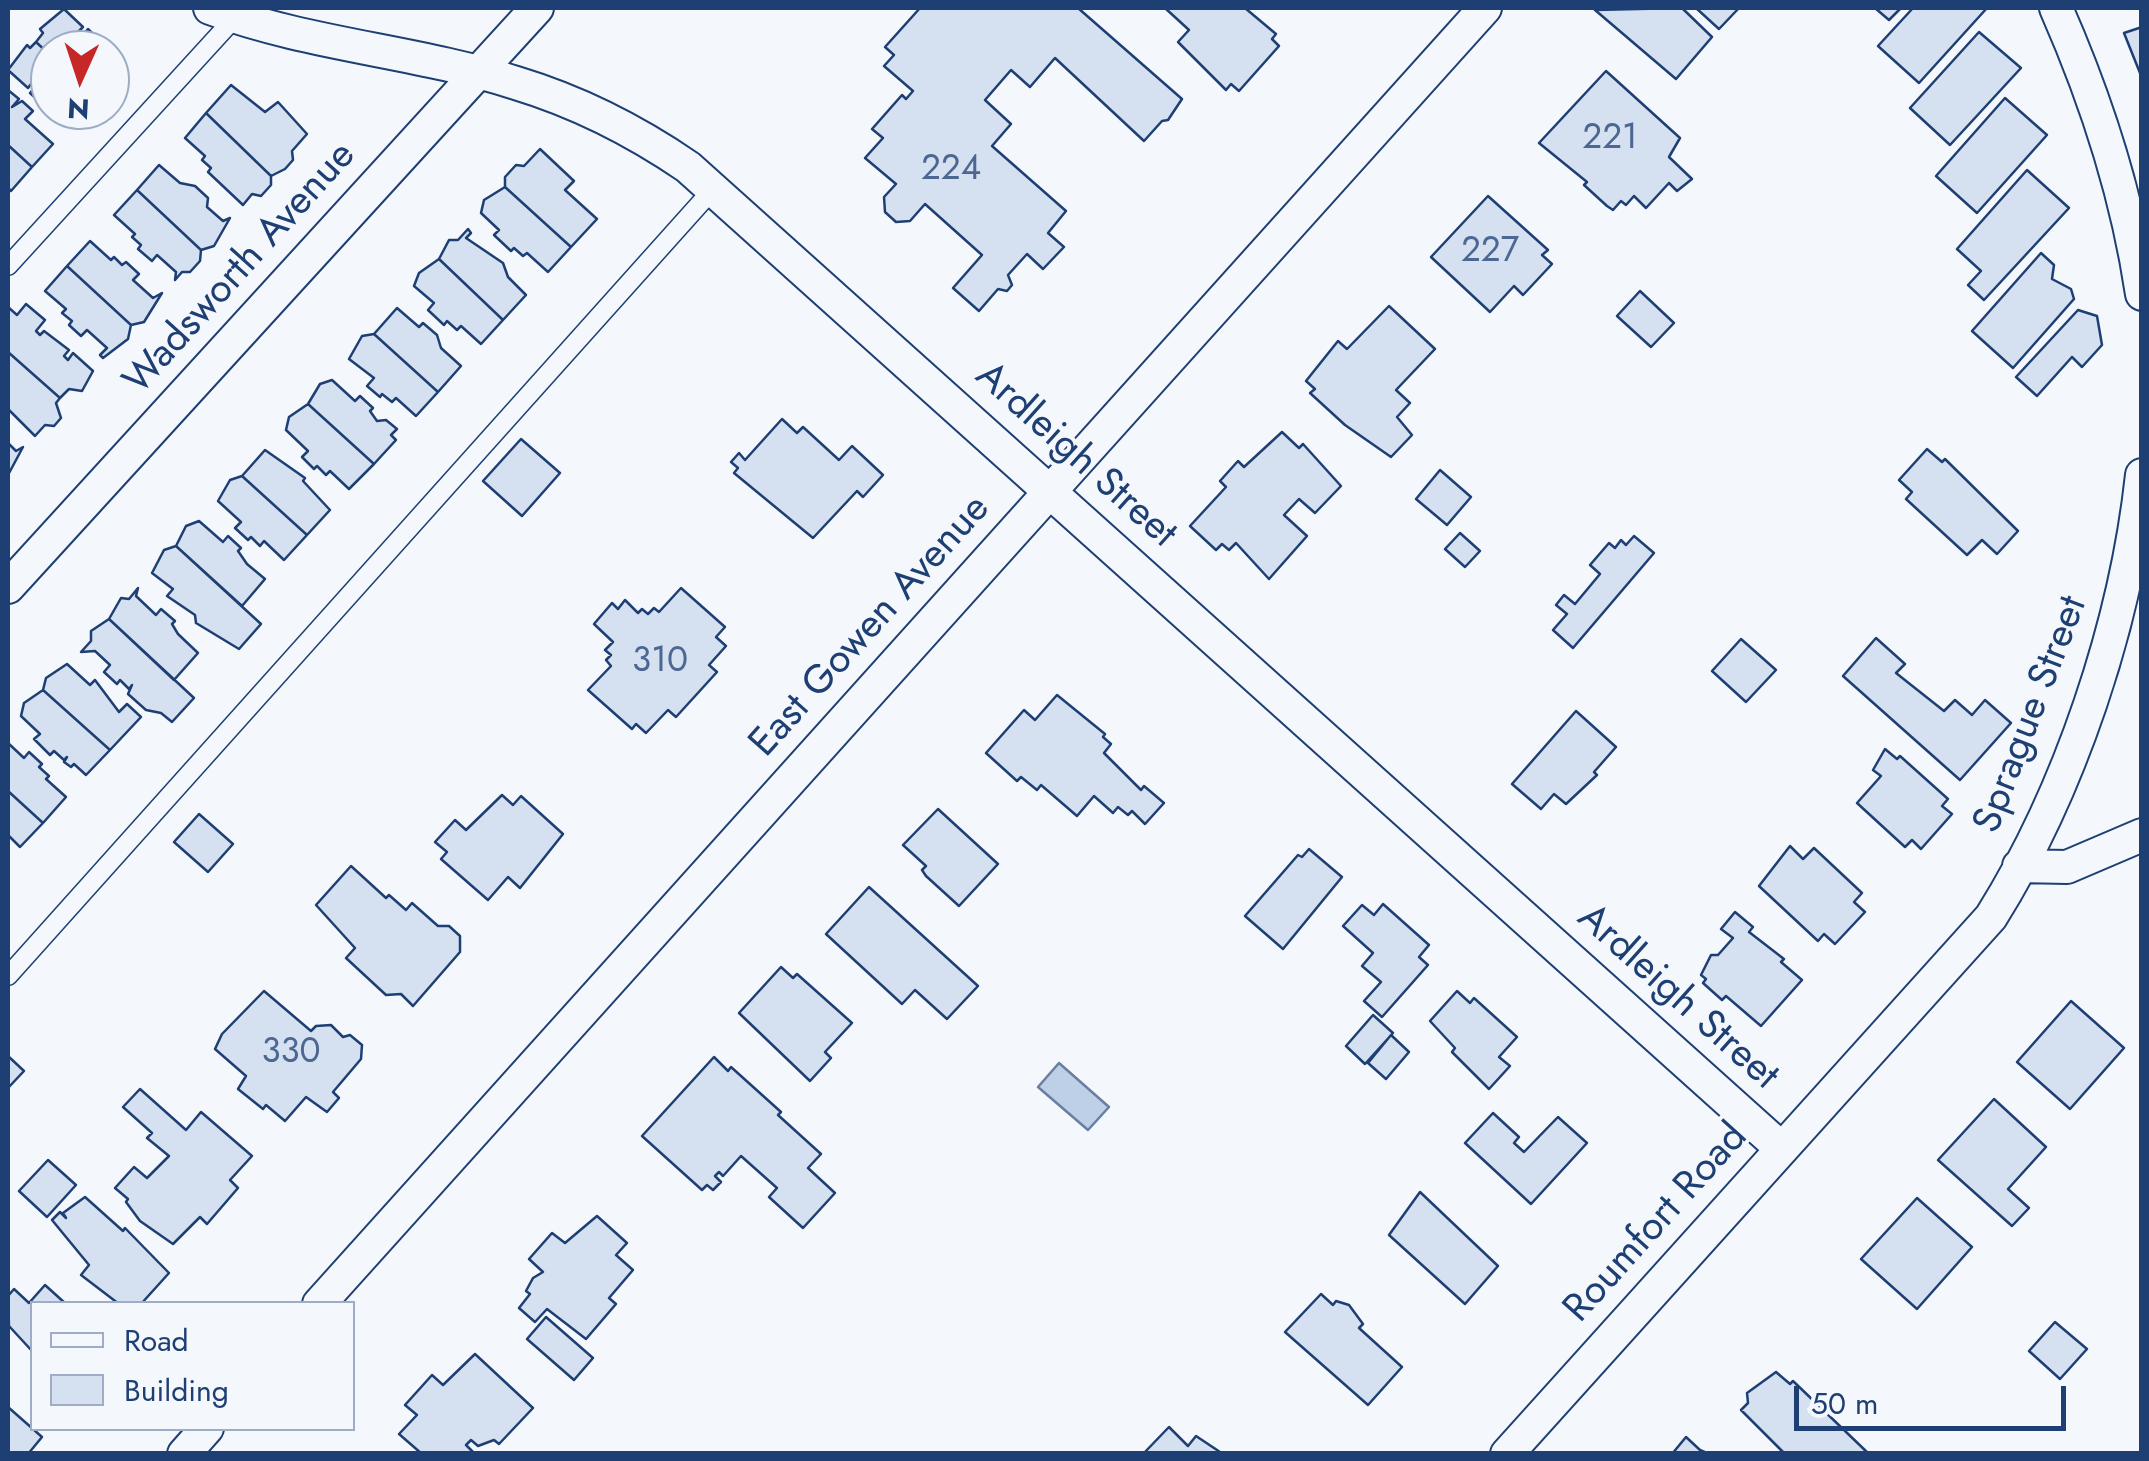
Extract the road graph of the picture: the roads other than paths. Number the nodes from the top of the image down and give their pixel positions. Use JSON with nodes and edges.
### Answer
{"nodes":[{"id":1,"x":537,"y":8,"type":"edge"},
{"id":2,"x":1485,"y":8,"type":"edge"},
{"id":3,"x":2056,"y":8,"type":"edge"},
{"id":4,"x":229,"y":11,"type":"edge"},
{"id":5,"x":478,"y":73,"type":"junction"},
{"id":6,"x":714,"y":188,"type":"junction"},
{"id":7,"x":8,"y":266,"type":"edge"},
{"id":8,"x":2142,"y":294,"type":"edge"},
{"id":9,"x":2142,"y":475,"type":"edge"},
{"id":10,"x":1050,"y":492,"type":"junction"},
{"id":11,"x":8,"y":587,"type":"edge"},
{"id":12,"x":2142,"y":835,"type":"edge"},
{"id":13,"x":2020,"y":866,"type":"junction"},
{"id":14,"x":8,"y":976,"type":"edge"},
{"id":15,"x":1782,"y":1149,"type":"junction"},
{"id":16,"x":323,"y":1301,"type":"edge"},
{"id":17,"x":204,"y":1431,"type":"edge"},
{"id":18,"x":184,"y":1454,"type":"edge"},
{"id":19,"x":1507,"y":1454,"type":"edge"}],
"edges":[{"from":1,"to":5,"type":"street","name":"Wadsworth Avenue"},
{"from":2,"to":10,"type":"street","name":"East Gowen Avenue"},
{"from":3,"to":8,"type":"street"},
{"from":4,"to":5,"type":"street","name":"Ardleigh Street"},
{"from":4,"to":7,"type":"lane"},
{"from":5,"to":6,"type":"street","name":"Ardleigh Street"},
{"from":5,"to":11,"type":"street","name":"Wadsworth Avenue"},
{"from":6,"to":10,"type":"street","name":"Ardleigh Street"},
{"from":6,"to":14,"type":"lane"},
{"from":9,"to":13,"type":"street","name":"Sprague Street"},
{"from":10,"to":15,"type":"street","name":"Ardleigh Street"},
{"from":10,"to":16,"type":"street","name":"East Gowen Avenue"},
{"from":12,"to":13,"type":"street"},
{"from":13,"to":15,"type":"street","name":"Roumfort Road"},
{"from":15,"to":19,"type":"street","name":"Roumfort Road"},
{"from":17,"to":18,"type":"street"}]}
